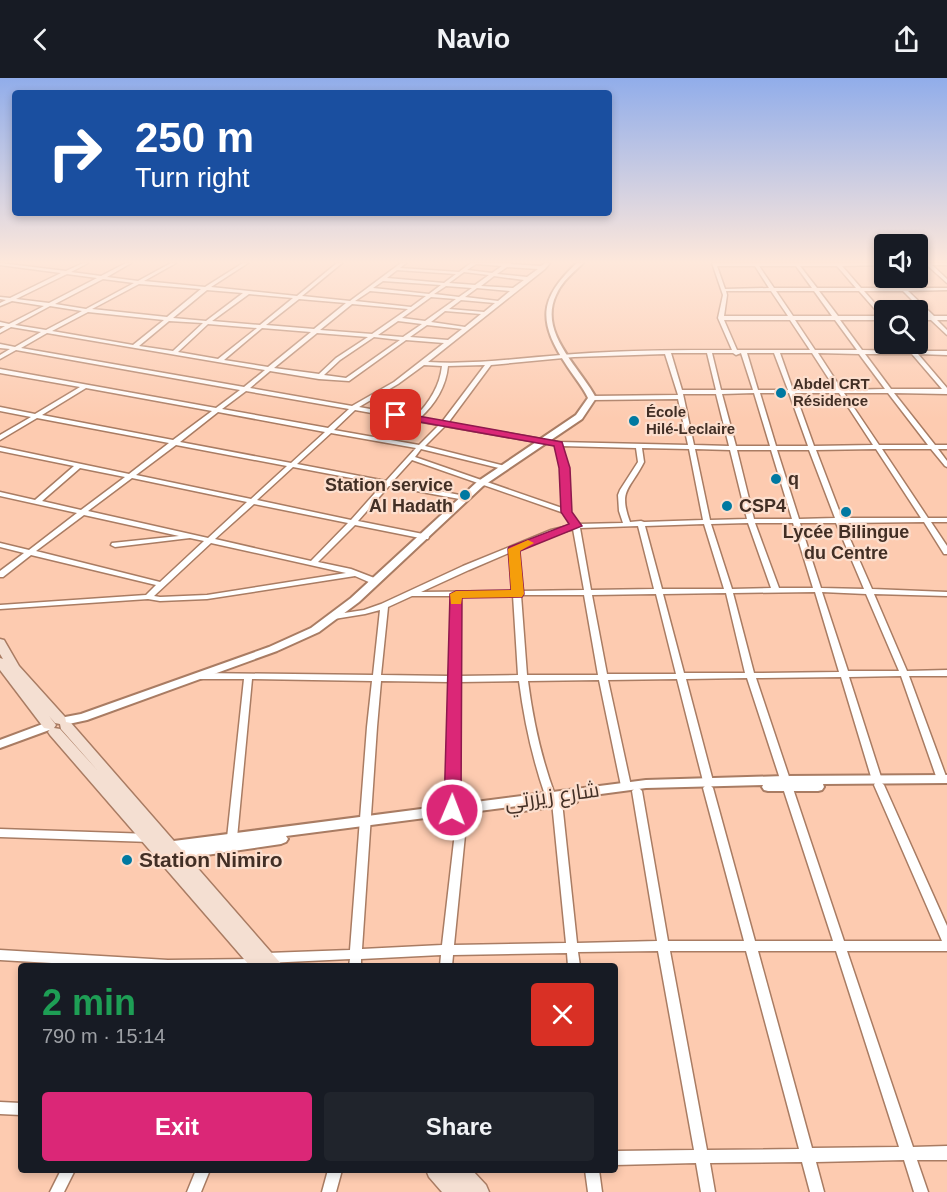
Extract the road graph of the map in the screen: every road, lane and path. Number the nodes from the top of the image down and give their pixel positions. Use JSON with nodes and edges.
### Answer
{"nodes":[{"id":1,"x":31,"y":315,"type":"edge"},
{"id":2,"x":78,"y":315,"type":"edge"},
{"id":3,"x":132,"y":315,"type":"edge"},
{"id":4,"x":174,"y":315,"type":"edge"},
{"id":5,"x":217,"y":315,"type":"edge"},
{"id":6,"x":274,"y":315,"type":"edge"},
{"id":7,"x":336,"y":315,"type":"edge"},
{"id":8,"x":402,"y":315,"type":"edge"},
{"id":9,"x":438,"y":315,"type":"edge"},
{"id":10,"x":483,"y":315,"type":"edge"},
{"id":11,"x":549,"y":315,"type":"edge"},
{"id":12,"x":721,"y":315,"type":"edge"},
{"id":13,"x":789,"y":315,"type":"edge"},
{"id":14,"x":834,"y":315,"type":"edge"},
{"id":15,"x":929,"y":315,"type":"edge"},
{"id":16,"x":721,"y":318,"type":"junction"},
{"id":17,"x":791,"y":318,"type":"junction"},
{"id":18,"x":836,"y":318,"type":"junction"},
{"id":19,"x":874,"y":318,"type":"edge"},
{"id":20,"x":928,"y":318,"type":"edge"},
{"id":21,"x":932,"y":318,"type":"junction"},
{"id":22,"x":947,"y":318,"type":"edge"},
{"id":23,"x":169,"y":319,"type":"junction"},
{"id":24,"x":397,"y":319,"type":"junction"},
{"id":25,"x":207,"y":322,"type":"junction"},
{"id":26,"x":427,"y":323,"type":"junction"},
{"id":27,"x":0,"y":324,"type":"edge"},
{"id":28,"x":11,"y":326,"type":"junction"},
{"id":29,"x":261,"y":326,"type":"junction"},
{"id":30,"x":465,"y":328,"type":"junction"},
{"id":31,"x":318,"y":330,"type":"junction"},
{"id":32,"x":0,"y":331,"type":"edge"},
{"id":33,"x":49,"y":332,"type":"junction"},
{"id":34,"x":947,"y":333,"type":"edge"},
{"id":35,"x":374,"y":335,"type":"junction"},
{"id":36,"x":405,"y":338,"type":"junction"},
{"id":37,"x":448,"y":342,"type":"junction"},
{"id":38,"x":0,"y":346,"type":"edge"},
{"id":39,"x":135,"y":346,"type":"junction"},
{"id":40,"x":15,"y":349,"type":"junction"},
{"id":41,"x":668,"y":352,"type":"junction"},
{"id":42,"x":709,"y":352,"type":"junction"},
{"id":43,"x":813,"y":352,"type":"junction"},
{"id":44,"x":860,"y":352,"type":"junction"},
{"id":45,"x":874,"y":352,"type":"edge"},
{"id":46,"x":928,"y":352,"type":"edge"},
{"id":47,"x":947,"y":352,"type":"edge"},
{"id":48,"x":174,"y":353,"type":"junction"},
{"id":49,"x":740,"y":353,"type":"junction"},
{"id":50,"x":777,"y":353,"type":"junction"},
{"id":51,"x":916,"y":354,"type":"edge"},
{"id":52,"x":563,"y":356,"type":"junction"},
{"id":53,"x":0,"y":357,"type":"edge"},
{"id":54,"x":220,"y":360,"type":"junction"},
{"id":55,"x":423,"y":363,"type":"junction"},
{"id":56,"x":445,"y":365,"type":"junction"},
{"id":57,"x":488,"y":365,"type":"junction"},
{"id":58,"x":269,"y":369,"type":"junction"},
{"id":59,"x":0,"y":371,"type":"edge"},
{"id":60,"x":319,"y":377,"type":"junction"},
{"id":61,"x":84,"y":387,"type":"junction"},
{"id":62,"x":245,"y":389,"type":"junction"},
{"id":63,"x":947,"y":391,"type":"edge"},
{"id":64,"x":719,"y":392,"type":"junction"},
{"id":65,"x":756,"y":392,"type":"junction"},
{"id":66,"x":792,"y":392,"type":"junction"},
{"id":67,"x":890,"y":392,"type":"junction"},
{"id":68,"x":840,"y":393,"type":"junction"},
{"id":69,"x":680,"y":395,"type":"junction"},
{"id":70,"x":591,"y":398,"type":"junction"},
{"id":71,"x":355,"y":407,"type":"junction"},
{"id":72,"x":0,"y":409,"type":"edge"},
{"id":73,"x":216,"y":410,"type":"junction"},
{"id":74,"x":36,"y":416,"type":"junction"},
{"id":75,"x":416,"y":419,"type":"junction"},
{"id":76,"x":444,"y":424,"type":"junction"},
{"id":77,"x":327,"y":431,"type":"junction"},
{"id":78,"x":0,"y":438,"type":"edge"},
{"id":79,"x":542,"y":441,"type":"junction"},
{"id":80,"x":174,"y":442,"type":"junction"},
{"id":81,"x":558,"y":444,"type":"junction"},
{"id":82,"x":420,"y":447,"type":"junction"},
{"id":83,"x":639,"y":447,"type":"junction"},
{"id":84,"x":690,"y":447,"type":"junction"},
{"id":85,"x":812,"y":447,"type":"junction"},
{"id":86,"x":877,"y":447,"type":"junction"},
{"id":87,"x":933,"y":447,"type":"junction"},
{"id":88,"x":947,"y":447,"type":"edge"},
{"id":89,"x":732,"y":448,"type":"junction"},
{"id":90,"x":773,"y":448,"type":"junction"},
{"id":91,"x":0,"y":449,"type":"edge"},
{"id":92,"x":411,"y":458,"type":"junction"},
{"id":93,"x":79,"y":465,"type":"junction"},
{"id":94,"x":290,"y":465,"type":"junction"},
{"id":95,"x":947,"y":465,"type":"edge"},
{"id":96,"x":503,"y":467,"type":"junction"},
{"id":97,"x":131,"y":475,"type":"junction"},
{"id":98,"x":387,"y":484,"type":"junction"},
{"id":99,"x":480,"y":484,"type":"junction"},
{"id":100,"x":0,"y":494,"type":"edge"},
{"id":101,"x":465,"y":498,"type":"junction"},
{"id":102,"x":253,"y":500,"type":"junction"},
{"id":103,"x":37,"y":502,"type":"junction"},
{"id":104,"x":566,"y":512,"type":"junction"},
{"id":105,"x":84,"y":513,"type":"junction"},
{"id":106,"x":926,"y":520,"type":"junction"},
{"id":107,"x":947,"y":520,"type":"edge"},
{"id":108,"x":354,"y":521,"type":"junction"},
{"id":109,"x":751,"y":521,"type":"junction"},
{"id":110,"x":839,"y":521,"type":"junction"},
{"id":111,"x":707,"y":522,"type":"junction"},
{"id":112,"x":796,"y":522,"type":"junction"},
{"id":113,"x":627,"y":523,"type":"junction"},
{"id":114,"x":641,"y":523,"type":"junction"},
{"id":115,"x":576,"y":526,"type":"junction"},
{"id":116,"x":193,"y":536,"type":"junction"},
{"id":117,"x":425,"y":537,"type":"junction"},
{"id":118,"x":208,"y":540,"type":"junction"},
{"id":119,"x":0,"y":545,"type":"edge"},
{"id":120,"x":115,"y":545,"type":"dead end"},
{"id":121,"x":514,"y":549,"type":"junction"},
{"id":122,"x":947,"y":552,"type":"edge"},
{"id":123,"x":30,"y":553,"type":"junction"},
{"id":124,"x":312,"y":564,"type":"junction"},
{"id":125,"x":358,"y":574,"type":"junction"},
{"id":126,"x":0,"y":575,"type":"edge"},
{"id":127,"x":374,"y":581,"type":"junction"},
{"id":128,"x":160,"y":584,"type":"junction"},
{"id":129,"x":776,"y":590,"type":"junction"},
{"id":130,"x":819,"y":590,"type":"junction"},
{"id":131,"x":729,"y":591,"type":"junction"},
{"id":132,"x":867,"y":591,"type":"junction"},
{"id":133,"x":659,"y":592,"type":"junction"},
{"id":134,"x":588,"y":593,"type":"junction"},
{"id":135,"x":410,"y":594,"type":"junction"},
{"id":136,"x":456,"y":594,"type":"junction"},
{"id":137,"x":518,"y":594,"type":"junction"},
{"id":138,"x":947,"y":594,"type":"edge"},
{"id":139,"x":148,"y":597,"type":"junction"},
{"id":140,"x":384,"y":606,"type":"junction"},
{"id":141,"x":0,"y":607,"type":"edge"},
{"id":142,"x":334,"y":617,"type":"junction"},
{"id":143,"x":0,"y":643,"type":"edge"},
{"id":144,"x":0,"y":662,"type":"edge"},
{"id":145,"x":844,"y":673,"type":"junction"},
{"id":146,"x":904,"y":673,"type":"junction"},
{"id":147,"x":947,"y":673,"type":"edge"},
{"id":148,"x":750,"y":674,"type":"junction"},
{"id":149,"x":681,"y":675,"type":"junction"},
{"id":150,"x":200,"y":676,"type":"junction"},
{"id":151,"x":603,"y":677,"type":"junction"},
{"id":152,"x":248,"y":678,"type":"junction"},
{"id":153,"x":377,"y":678,"type":"junction"},
{"id":154,"x":522,"y":678,"type":"junction"},
{"id":155,"x":455,"y":679,"type":"junction"},
{"id":156,"x":57,"y":725,"type":"junction"},
{"id":157,"x":0,"y":744,"type":"edge"},
{"id":158,"x":945,"y":780,"type":"edge"},
{"id":159,"x":878,"y":782,"type":"junction"},
{"id":160,"x":786,"y":783,"type":"junction"},
{"id":161,"x":708,"y":785,"type":"junction"},
{"id":162,"x":632,"y":789,"type":"junction"},
{"id":163,"x":553,"y":798,"type":"junction"},
{"id":164,"x":457,"y":812,"type":"junction"},
{"id":165,"x":366,"y":824,"type":"junction"},
{"id":166,"x":0,"y":833,"type":"edge"},
{"id":167,"x":232,"y":838,"type":"junction"},
{"id":168,"x":164,"y":847,"type":"junction"},
{"id":169,"x":947,"y":939,"type":"edge"},
{"id":170,"x":663,"y":946,"type":"junction"},
{"id":171,"x":750,"y":946,"type":"junction"},
{"id":172,"x":947,"y":946,"type":"edge"},
{"id":173,"x":839,"y":947,"type":"junction"},
{"id":174,"x":573,"y":948,"type":"junction"},
{"id":175,"x":448,"y":950,"type":"junction"},
{"id":176,"x":356,"y":953,"type":"junction"},
{"id":177,"x":0,"y":955,"type":"edge"},
{"id":178,"x":122,"y":963,"type":"edge"},
{"id":179,"x":264,"y":963,"type":"edge"},
{"id":180,"x":273,"y":963,"type":"edge"},
{"id":181,"x":355,"y":963,"type":"edge"},
{"id":182,"x":446,"y":963,"type":"edge"},
{"id":183,"x":574,"y":963,"type":"edge"},
{"id":184,"x":0,"y":1108,"type":"edge"},
{"id":185,"x":18,"y":1109,"type":"edge"},
{"id":186,"x":907,"y":1152,"type":"junction"},
{"id":187,"x":947,"y":1153,"type":"edge"},
{"id":188,"x":807,"y":1154,"type":"junction"},
{"id":189,"x":702,"y":1156,"type":"junction"},
{"id":190,"x":618,"y":1158,"type":"edge"},
{"id":191,"x":66,"y":1173,"type":"edge"},
{"id":192,"x":201,"y":1173,"type":"edge"},
{"id":193,"x":334,"y":1173,"type":"edge"},
{"id":194,"x":439,"y":1173,"type":"edge"},
{"id":195,"x":462,"y":1173,"type":"edge"},
{"id":196,"x":592,"y":1173,"type":"edge"},
{"id":197,"x":57,"y":1192,"type":"edge"},
{"id":198,"x":194,"y":1192,"type":"edge"},
{"id":199,"x":329,"y":1192,"type":"edge"},
{"id":200,"x":455,"y":1192,"type":"edge"},
{"id":201,"x":478,"y":1192,"type":"edge"},
{"id":202,"x":595,"y":1192,"type":"edge"},
{"id":203,"x":708,"y":1192,"type":"edge"},
{"id":204,"x":817,"y":1192,"type":"edge"},
{"id":205,"x":921,"y":1192,"type":"edge"}],
"edges":[{"from":1,"to":28,"type":"street"},
{"from":2,"to":33,"type":"street"},
{"from":3,"to":23,"type":"street"},
{"from":4,"to":23,"type":"street"},
{"from":5,"to":25,"type":"street"},
{"from":6,"to":29,"type":"street"},
{"from":7,"to":31,"type":"street"},
{"from":8,"to":24,"type":"street"},
{"from":9,"to":26,"type":"street"},
{"from":10,"to":30,"type":"street"},
{"from":11,"to":52,"type":"street"},
{"from":12,"to":16,"type":"street"},
{"from":13,"to":17,"type":"street"},
{"from":14,"to":18,"type":"street"},
{"from":15,"to":21,"type":"street"},
{"from":16,"to":17,"type":"street"},
{"from":16,"to":49,"type":"street"},
{"from":17,"to":18,"type":"street"},
{"from":17,"to":43,"type":"street"},
{"from":18,"to":19,"type":"street"},
{"from":18,"to":44,"type":"street"},
{"from":20,"to":21,"type":"street"},
{"from":21,"to":22,"type":"street"},
{"from":21,"to":34,"type":"street"},
{"from":23,"to":25,"type":"street"},
{"from":23,"to":39,"type":"street"},
{"from":24,"to":26,"type":"street"},
{"from":24,"to":35,"type":"street"},
{"from":25,"to":29,"type":"street"},
{"from":25,"to":48,"type":"street"},
{"from":26,"to":30,"type":"street"},
{"from":26,"to":36,"type":"street"},
{"from":27,"to":28,"type":"street"},
{"from":28,"to":32,"type":"street"},
{"from":28,"to":33,"type":"street"},
{"from":29,"to":31,"type":"street"},
{"from":29,"to":54,"type":"street"},
{"from":30,"to":37,"type":"street"},
{"from":31,"to":35,"type":"street"},
{"from":31,"to":58,"type":"street"},
{"from":33,"to":39,"type":"street"},
{"from":33,"to":40,"type":"street"},
{"from":35,"to":36,"type":"street"},
{"from":35,"to":60,"type":"street"},
{"from":36,"to":37,"type":"street"},
{"from":36,"to":60,"type":"street"},
{"from":37,"to":55,"type":"street"},
{"from":38,"to":40,"type":"street"},
{"from":39,"to":48,"type":"street"},
{"from":40,"to":53,"type":"street"},
{"from":40,"to":62,"type":"street"},
{"from":41,"to":42,"type":"street"},
{"from":41,"to":52,"type":"street"},
{"from":41,"to":69,"type":"street"},
{"from":42,"to":49,"type":"street"},
{"from":42,"to":64,"type":"street"},
{"from":43,"to":44,"type":"street"},
{"from":43,"to":50,"type":"street"},
{"from":43,"to":68,"type":"street"},
{"from":44,"to":45,"type":"street"},
{"from":44,"to":67,"type":"street"},
{"from":46,"to":47,"type":"street"},
{"from":48,"to":54,"type":"street"},
{"from":49,"to":50,"type":"street"},
{"from":49,"to":65,"type":"street"},
{"from":50,"to":66,"type":"street"},
{"from":51,"to":63,"type":"street"},
{"from":52,"to":57,"type":"street"},
{"from":52,"to":70,"type":"street"},
{"from":54,"to":58,"type":"street"},
{"from":55,"to":56,"type":"street"},
{"from":55,"to":71,"type":"street"},
{"from":56,"to":57,"type":"street"},
{"from":56,"to":75,"type":"street"},
{"from":57,"to":76,"type":"street"},
{"from":58,"to":60,"type":"street"},
{"from":58,"to":62,"type":"street"},
{"from":59,"to":61,"type":"street"},
{"from":61,"to":73,"type":"street"},
{"from":61,"to":74,"type":"street"},
{"from":62,"to":71,"type":"street"},
{"from":62,"to":73,"type":"street"},
{"from":63,"to":67,"type":"street"},
{"from":64,"to":65,"type":"street"},
{"from":64,"to":69,"type":"street"},
{"from":64,"to":89,"type":"street"},
{"from":65,"to":66,"type":"street"},
{"from":65,"to":90,"type":"street"},
{"from":66,"to":68,"type":"street"},
{"from":66,"to":85,"type":"street"},
{"from":67,"to":68,"type":"street"},
{"from":67,"to":87,"type":"street"},
{"from":68,"to":86,"type":"street"},
{"from":69,"to":70,"type":"street"},
{"from":69,"to":84,"type":"street"},
{"from":70,"to":79,"type":"street"},
{"from":71,"to":75,"type":"street"},
{"from":71,"to":77,"type":"street"},
{"from":72,"to":74,"type":"street"},
{"from":73,"to":77,"type":"street"},
{"from":73,"to":80,"type":"street"},
{"from":74,"to":78,"type":"street"},
{"from":74,"to":80,"type":"street"},
{"from":75,"to":76,"type":"street"},
{"from":76,"to":79,"type":"street"},
{"from":76,"to":82,"type":"street"},
{"from":77,"to":82,"type":"street"},
{"from":77,"to":94,"type":"street"},
{"from":79,"to":81,"type":"street"},
{"from":79,"to":96,"type":"street"},
{"from":80,"to":94,"type":"street"},
{"from":80,"to":97,"type":"street"},
{"from":81,"to":83,"type":"street"},
{"from":81,"to":104,"type":"street"},
{"from":82,"to":92,"type":"street"},
{"from":82,"to":96,"type":"street"},
{"from":83,"to":84,"type":"street"},
{"from":83,"to":113,"type":"street"},
{"from":84,"to":89,"type":"street"},
{"from":84,"to":111,"type":"street"},
{"from":85,"to":86,"type":"street"},
{"from":85,"to":90,"type":"street"},
{"from":85,"to":110,"type":"street"},
{"from":86,"to":87,"type":"street"},
{"from":86,"to":106,"type":"street"},
{"from":87,"to":88,"type":"street"},
{"from":87,"to":95,"type":"street"},
{"from":89,"to":90,"type":"street"},
{"from":89,"to":109,"type":"street"},
{"from":90,"to":112,"type":"street"},
{"from":91,"to":93,"type":"street"},
{"from":92,"to":98,"type":"street"},
{"from":92,"to":99,"type":"street"},
{"from":93,"to":97,"type":"street"},
{"from":93,"to":103,"type":"street"},
{"from":94,"to":98,"type":"street"},
{"from":94,"to":102,"type":"street"},
{"from":96,"to":99,"type":"street"},
{"from":97,"to":102,"type":"street"},
{"from":97,"to":105,"type":"street"},
{"from":98,"to":101,"type":"street"},
{"from":98,"to":108,"type":"street"},
{"from":99,"to":101,"type":"street"},
{"from":99,"to":104,"type":"street"},
{"from":100,"to":103,"type":"street"},
{"from":101,"to":117,"type":"street"},
{"from":102,"to":108,"type":"street"},
{"from":102,"to":118,"type":"street"},
{"from":103,"to":105,"type":"street"},
{"from":104,"to":115,"type":"street"},
{"from":105,"to":116,"type":"street"},
{"from":105,"to":123,"type":"street"},
{"from":106,"to":107,"type":"street"},
{"from":106,"to":110,"type":"street"},
{"from":106,"to":122,"type":"street"},
{"from":108,"to":117,"type":"street"},
{"from":108,"to":124,"type":"street"},
{"from":109,"to":111,"type":"street"},
{"from":109,"to":112,"type":"street"},
{"from":109,"to":129,"type":"street"},
{"from":110,"to":112,"type":"street"},
{"from":110,"to":132,"type":"street"},
{"from":111,"to":114,"type":"street"},
{"from":111,"to":131,"type":"street"},
{"from":112,"to":130,"type":"street"},
{"from":113,"to":114,"type":"street"},
{"from":113,"to":115,"type":"street"},
{"from":114,"to":133,"type":"street"},
{"from":115,"to":121,"type":"street"},
{"from":115,"to":134,"type":"street"},
{"from":116,"to":118,"type":"street"},
{"from":116,"to":120,"type":"street"},
{"from":117,"to":127,"type":"street"},
{"from":118,"to":124,"type":"street"},
{"from":118,"to":128,"type":"street"},
{"from":119,"to":123,"type":"street"},
{"from":121,"to":135,"type":"street"},
{"from":121,"to":137,"type":"street"},
{"from":123,"to":126,"type":"street"},
{"from":123,"to":128,"type":"street"},
{"from":124,"to":125,"type":"street"},
{"from":125,"to":127,"type":"street"},
{"from":125,"to":139,"type":"street"},
{"from":127,"to":142,"type":"street"},
{"from":128,"to":139,"type":"street"},
{"from":129,"to":130,"type":"street"},
{"from":129,"to":131,"type":"street"},
{"from":130,"to":132,"type":"street"},
{"from":130,"to":145,"type":"street"},
{"from":131,"to":133,"type":"street"},
{"from":131,"to":148,"type":"street"},
{"from":132,"to":138,"type":"street"},
{"from":132,"to":146,"type":"street"},
{"from":133,"to":134,"type":"street"},
{"from":133,"to":149,"type":"street"},
{"from":134,"to":137,"type":"street"},
{"from":134,"to":151,"type":"street"},
{"from":135,"to":136,"type":"street"},
{"from":135,"to":140,"type":"street"},
{"from":136,"to":137,"type":"street"},
{"from":136,"to":155,"type":"street"},
{"from":137,"to":154,"type":"street"},
{"from":139,"to":141,"type":"street"},
{"from":140,"to":142,"type":"street"},
{"from":140,"to":153,"type":"street"},
{"from":142,"to":150,"type":"street"},
{"from":143,"to":156,"type":"main road"},
{"from":144,"to":156,"type":"main road"},
{"from":145,"to":146,"type":"street"},
{"from":145,"to":148,"type":"street"},
{"from":145,"to":159,"type":"street"},
{"from":146,"to":147,"type":"street"},
{"from":146,"to":158,"type":"street"},
{"from":148,"to":149,"type":"street"},
{"from":148,"to":160,"type":"street"},
{"from":149,"to":151,"type":"street"},
{"from":149,"to":161,"type":"street"},
{"from":150,"to":152,"type":"street"},
{"from":150,"to":156,"type":"street"},
{"from":151,"to":154,"type":"street"},
{"from":151,"to":162,"type":"street"},
{"from":152,"to":153,"type":"street"},
{"from":152,"to":167,"type":"street"},
{"from":153,"to":155,"type":"street"},
{"from":153,"to":165,"type":"street"},
{"from":154,"to":155,"type":"street"},
{"from":154,"to":163,"type":"street"},
{"from":155,"to":164,"type":"street"},
{"from":156,"to":157,"type":"street"},
{"from":156,"to":168,"type":"main road"},
{"from":158,"to":159,"type":"street","name":"شارع زيزرتي"},
{"from":159,"to":160,"type":"street","name":"شارع زيزرتي"},
{"from":159,"to":169,"type":"street"},
{"from":160,"to":161,"type":"street","name":"شارع زيزرتي"},
{"from":160,"to":173,"type":"street"},
{"from":161,"to":162,"type":"street","name":"شارع زيزرتي"},
{"from":161,"to":171,"type":"street"},
{"from":162,"to":163,"type":"street","name":"شارع زيزرتي"},
{"from":162,"to":170,"type":"street"},
{"from":163,"to":164,"type":"street","name":"شارع زيزرتي"},
{"from":163,"to":174,"type":"street"},
{"from":164,"to":165,"type":"street","name":"شارع زيزرتي"},
{"from":164,"to":175,"type":"street"},
{"from":165,"to":167,"type":"street","name":"شارع زيزرتي"},
{"from":165,"to":168,"type":"street","name":"شارع زيزرتي"},
{"from":165,"to":176,"type":"street"},
{"from":166,"to":168,"type":"street"},
{"from":167,"to":168,"type":"street","name":"شارع زيزرتي"},
{"from":168,"to":179,"type":"main road"},
{"from":170,"to":171,"type":"street"},
{"from":170,"to":174,"type":"street"},
{"from":170,"to":189,"type":"street"},
{"from":171,"to":173,"type":"street"},
{"from":171,"to":188,"type":"street"},
{"from":172,"to":173,"type":"street"},
{"from":173,"to":186,"type":"street"},
{"from":174,"to":175,"type":"street"},
{"from":174,"to":183,"type":"street"},
{"from":175,"to":176,"type":"street"},
{"from":175,"to":182,"type":"street"},
{"from":176,"to":180,"type":"street"},
{"from":176,"to":181,"type":"street"},
{"from":177,"to":178,"type":"street"},
{"from":184,"to":185,"type":"street"},
{"from":186,"to":187,"type":"street"},
{"from":186,"to":188,"type":"street"},
{"from":186,"to":205,"type":"street"},
{"from":188,"to":189,"type":"street"},
{"from":188,"to":204,"type":"street"},
{"from":189,"to":190,"type":"street"},
{"from":189,"to":203,"type":"street"},
{"from":191,"to":197,"type":"street"},
{"from":192,"to":198,"type":"street"},
{"from":193,"to":199,"type":"street"},
{"from":194,"to":200,"type":"main road"},
{"from":195,"to":201,"type":"main road"},
{"from":196,"to":202,"type":"street"}]}
